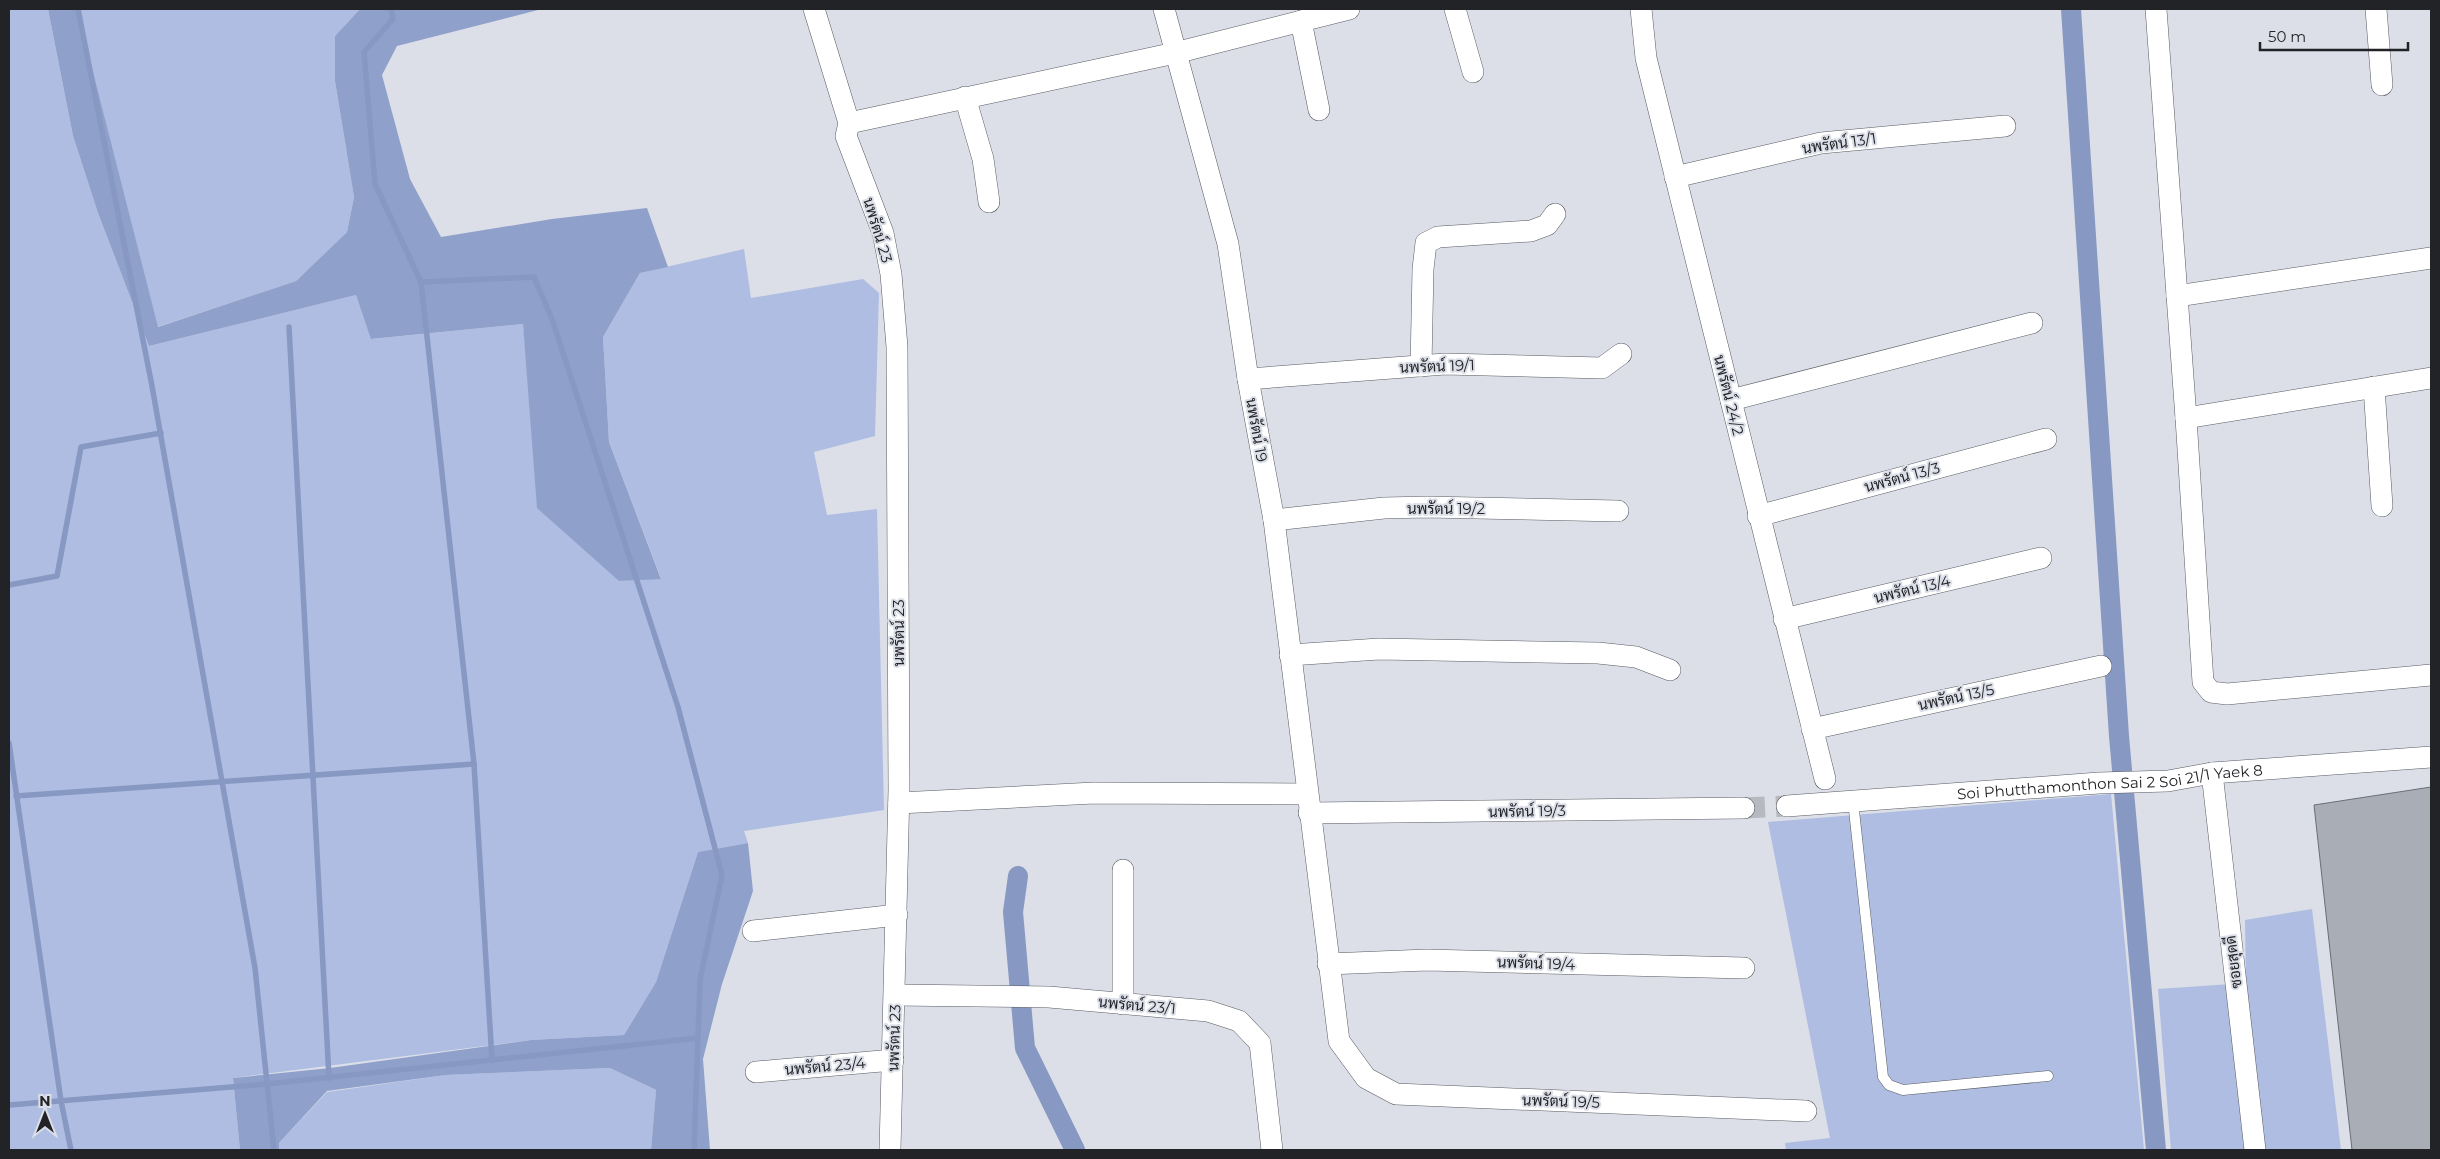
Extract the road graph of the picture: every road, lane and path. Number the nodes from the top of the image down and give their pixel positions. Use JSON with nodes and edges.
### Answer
{"nodes":[{"id":1,"x":814,"y":9,"type":"edge"},
{"id":2,"x":1164,"y":9,"type":"edge"},
{"id":3,"x":1349,"y":9,"type":"edge"},
{"id":4,"x":1455,"y":9,"type":"edge"},
{"id":5,"x":1641,"y":9,"type":"edge"},
{"id":6,"x":2156,"y":9,"type":"edge"},
{"id":7,"x":2376,"y":9,"type":"edge"},
{"id":8,"x":1301,"y":21,"type":"junction"},
{"id":9,"x":1175,"y":53,"type":"junction"},
{"id":10,"x":1473,"y":72,"type":"dead end"},
{"id":11,"x":2382,"y":85,"type":"dead end"},
{"id":12,"x":965,"y":97,"type":"junction"},
{"id":13,"x":1319,"y":110,"type":"dead end"},
{"id":14,"x":849,"y":123,"type":"junction"},
{"id":15,"x":2004,"y":126,"type":"dead end"},
{"id":16,"x":1675,"y":177,"type":"junction"},
{"id":17,"x":989,"y":202,"type":"dead end"},
{"id":18,"x":1555,"y":214,"type":"dead end"},
{"id":19,"x":2431,"y":258,"type":"edge"},
{"id":20,"x":2177,"y":296,"type":"junction"},
{"id":21,"x":2032,"y":322,"type":"dead end"},
{"id":22,"x":1621,"y":354,"type":"dead end"},
{"id":23,"x":1421,"y":366,"type":"junction"},
{"id":24,"x":2431,"y":378,"type":"edge"},
{"id":25,"x":1248,"y":379,"type":"junction"},
{"id":26,"x":2374,"y":387,"type":"junction"},
{"id":27,"x":1731,"y":400,"type":"junction"},
{"id":28,"x":2186,"y":418,"type":"junction"},
{"id":29,"x":2046,"y":439,"type":"dead end"},
{"id":30,"x":2382,"y":506,"type":"dead end"},
{"id":31,"x":1618,"y":511,"type":"dead end"},
{"id":32,"x":1758,"y":516,"type":"junction"},
{"id":33,"x":1274,"y":520,"type":"junction"},
{"id":34,"x":2040,"y":558,"type":"dead end"},
{"id":35,"x":1784,"y":619,"type":"junction"},
{"id":36,"x":1290,"y":655,"type":"junction"},
{"id":37,"x":2101,"y":666,"type":"dead end"},
{"id":38,"x":1670,"y":670,"type":"dead end"},
{"id":39,"x":2431,"y":675,"type":"edge"},
{"id":40,"x":1812,"y":729,"type":"junction"},
{"id":41,"x":2431,"y":757,"type":"edge"},
{"id":42,"x":2212,"y":773,"type":"junction"},
{"id":43,"x":1825,"y":780,"type":"dead end"},
{"id":44,"x":1853,"y":801,"type":"junction"},
{"id":45,"x":899,"y":803,"type":"junction"},
{"id":46,"x":1308,"y":803,"type":"junction"},
{"id":47,"x":1787,"y":806,"type":"tunnel mouth"},
{"id":48,"x":1744,"y":808,"type":"tunnel mouth"},
{"id":49,"x":1123,"y":870,"type":"dead end"},
{"id":50,"x":897,"y":915,"type":"junction"},
{"id":51,"x":753,"y":931,"type":"dead end"},
{"id":52,"x":1328,"y":964,"type":"junction"},
{"id":53,"x":1744,"y":968,"type":"dead end"},
{"id":54,"x":895,"y":995,"type":"junction"},
{"id":55,"x":1123,"y":1004,"type":"junction"},
{"id":56,"x":1339,"y":1041,"type":"joint"},
{"id":57,"x":894,"y":1060,"type":"junction"},
{"id":58,"x":756,"y":1072,"type":"dead end"},
{"id":59,"x":2048,"y":1076,"type":"dead end"},
{"id":60,"x":1806,"y":1111,"type":"dead end"},
{"id":61,"x":890,"y":1150,"type":"edge"},
{"id":62,"x":1272,"y":1150,"type":"edge"},
{"id":63,"x":2255,"y":1150,"type":"edge"}],
"edges":[{"from":1,"to":14,"type":"street","name":"นพรัตน์ 23"},
{"from":2,"to":9,"type":"street","name":"นพรัตน์ 19"},
{"from":3,"to":8,"type":"street"},
{"from":4,"to":10,"type":"street"},
{"from":5,"to":16,"type":"street","name":"นพรัตน์ 24/2"},
{"from":6,"to":20,"type":"street"},
{"from":7,"to":11,"type":"street"},
{"from":8,"to":9,"type":"street"},
{"from":8,"to":13,"type":"street"},
{"from":9,"to":12,"type":"street"},
{"from":9,"to":25,"type":"street","name":"นพรัตน์ 19"},
{"from":12,"to":14,"type":"street"},
{"from":12,"to":17,"type":"street"},
{"from":14,"to":45,"type":"street","name":"นพรัตน์ 23"},
{"from":15,"to":16,"type":"street","name":"นพรัตน์ 13/1"},
{"from":16,"to":27,"type":"street","name":"นพรัตน์ 24/2"},
{"from":18,"to":23,"type":"street"},
{"from":19,"to":20,"type":"street"},
{"from":20,"to":28,"type":"street"},
{"from":21,"to":27,"type":"street"},
{"from":22,"to":23,"type":"street","name":"นพรัตน์ 19/1"},
{"from":23,"to":25,"type":"street","name":"นพรัตน์ 19/1"},
{"from":24,"to":26,"type":"street"},
{"from":25,"to":33,"type":"street","name":"นพรัตน์ 19"},
{"from":26,"to":28,"type":"street"},
{"from":26,"to":30,"type":"street"},
{"from":27,"to":32,"type":"street","name":"นพรัตน์ 24/2"},
{"from":28,"to":39,"type":"street"},
{"from":29,"to":32,"type":"street","name":"นพรัตน์ 13/3"},
{"from":31,"to":33,"type":"street","name":"นพรัตน์ 19/2"},
{"from":32,"to":35,"type":"street","name":"นพรัตน์ 24/2"},
{"from":33,"to":36,"type":"street","name":"นพรัตน์ 19"},
{"from":34,"to":35,"type":"street","name":"นพรัตน์ 13/4"},
{"from":35,"to":40,"type":"street","name":"นพรัตน์ 24/2"},
{"from":36,"to":38,"type":"street"},
{"from":36,"to":46,"type":"street","name":"นพรัตน์ 19"},
{"from":37,"to":40,"type":"street","name":"นพรัตน์ 13/5"},
{"from":40,"to":43,"type":"street","name":"นพรัตน์ 24/2"},
{"from":41,"to":42,"type":"street","name":"Soi Phutthamonthon Sai 2 Soi 21/1 Yaek 8"},
{"from":42,"to":44,"type":"street","name":"Soi Phutthamonthon Sai 2 Soi 21/1 Yaek 8"},
{"from":42,"to":63,"type":"street","name":"ซอยสุดดี"},
{"from":44,"to":47,"type":"street","name":"Soi Phutthamonthon Sai 2 Soi 21/1 Yaek 8"},
{"from":44,"to":59,"type":"lane"},
{"from":45,"to":46,"type":"street","name":"นพรัตน์ 19/3"},
{"from":45,"to":50,"type":"street","name":"นพรัตน์ 23"},
{"from":46,"to":48,"type":"street","name":"นพรัตน์ 19/3"},
{"from":46,"to":52,"type":"street","name":"นพรัตน์ 19"},
{"from":49,"to":55,"type":"street"},
{"from":50,"to":51,"type":"street"},
{"from":50,"to":54,"type":"street","name":"นพรัตน์ 23"},
{"from":52,"to":53,"type":"street","name":"นพรัตน์ 19/4"},
{"from":52,"to":56,"type":"street","name":"นพรัตน์ 19"},
{"from":54,"to":55,"type":"street","name":"นพรัตน์ 23/1"},
{"from":54,"to":57,"type":"street","name":"นพรัตน์ 23"},
{"from":55,"to":62,"type":"street","name":"นพรัตน์ 23/1"},
{"from":56,"to":60,"type":"street","name":"นพรัตน์ 19/5"},
{"from":57,"to":58,"type":"street","name":"นพรัตน์ 23/4"},
{"from":57,"to":61,"type":"street","name":"นพรัตน์ 23"}]}
